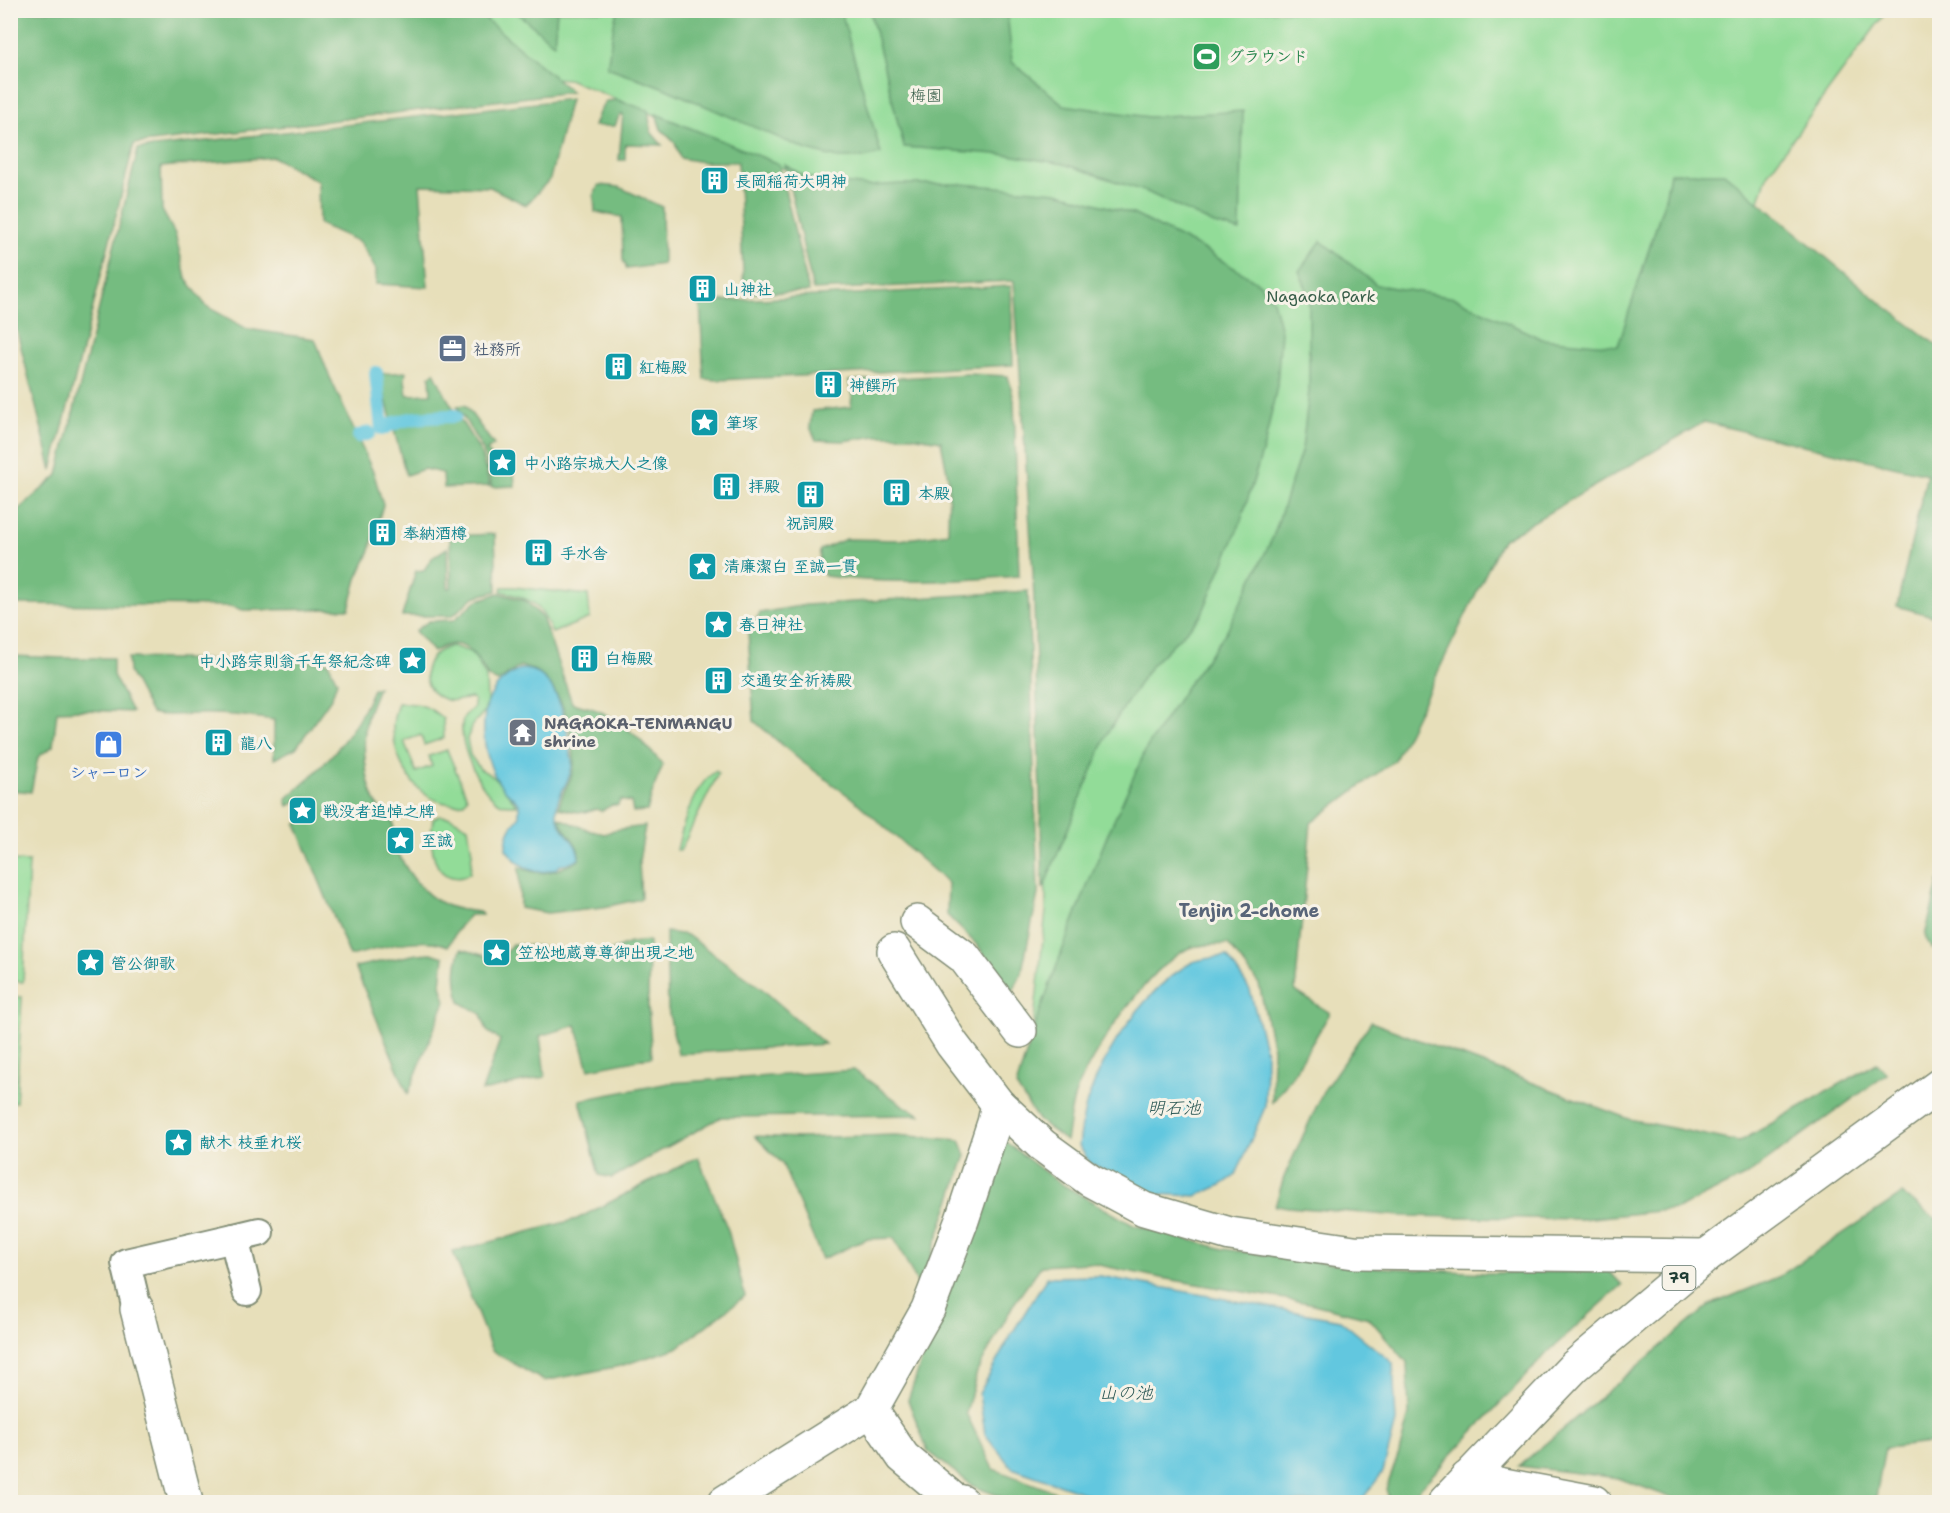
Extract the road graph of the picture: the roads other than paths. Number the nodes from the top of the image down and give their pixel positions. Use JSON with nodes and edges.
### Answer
{"nodes":[{"id":1,"x":917,"y":922,"type":"dead end"},
{"id":2,"x":894,"y":951,"type":"dead end"},
{"id":3,"x":1020,"y":1031,"type":"dead end"},
{"id":4,"x":1940,"y":1085,"type":"edge"},
{"id":5,"x":998,"y":1104,"type":"junction"},
{"id":6,"x":1706,"y":1256,"type":"junction"},
{"id":7,"x":247,"y":1291,"type":"dead end"},
{"id":8,"x":137,"y":1309,"type":"joint"},
{"id":9,"x":871,"y":1410,"type":"junction"},
{"id":10,"x":1467,"y":1478,"type":"junction"},
{"id":11,"x":186,"y":1503,"type":"edge"},
{"id":12,"x":725,"y":1503,"type":"edge"},
{"id":13,"x":962,"y":1503,"type":"edge"},
{"id":14,"x":1445,"y":1503,"type":"edge"},
{"id":15,"x":1594,"y":1503,"type":"edge"}],
"edges":[{"from":1,"to":3,"type":"street"},
{"from":2,"to":5,"type":"street"},
{"from":4,"to":6,"type":"street","number":"79"},
{"from":5,"to":6,"type":"street"},
{"from":5,"to":9,"type":"street"},
{"from":6,"to":10,"type":"street","number":"79"},
{"from":7,"to":8,"type":"lane"},
{"from":8,"to":11,"type":"street"},
{"from":9,"to":12,"type":"street"},
{"from":9,"to":13,"type":"street"},
{"from":10,"to":14,"type":"street","number":"79"},
{"from":10,"to":15,"type":"street"}]}
